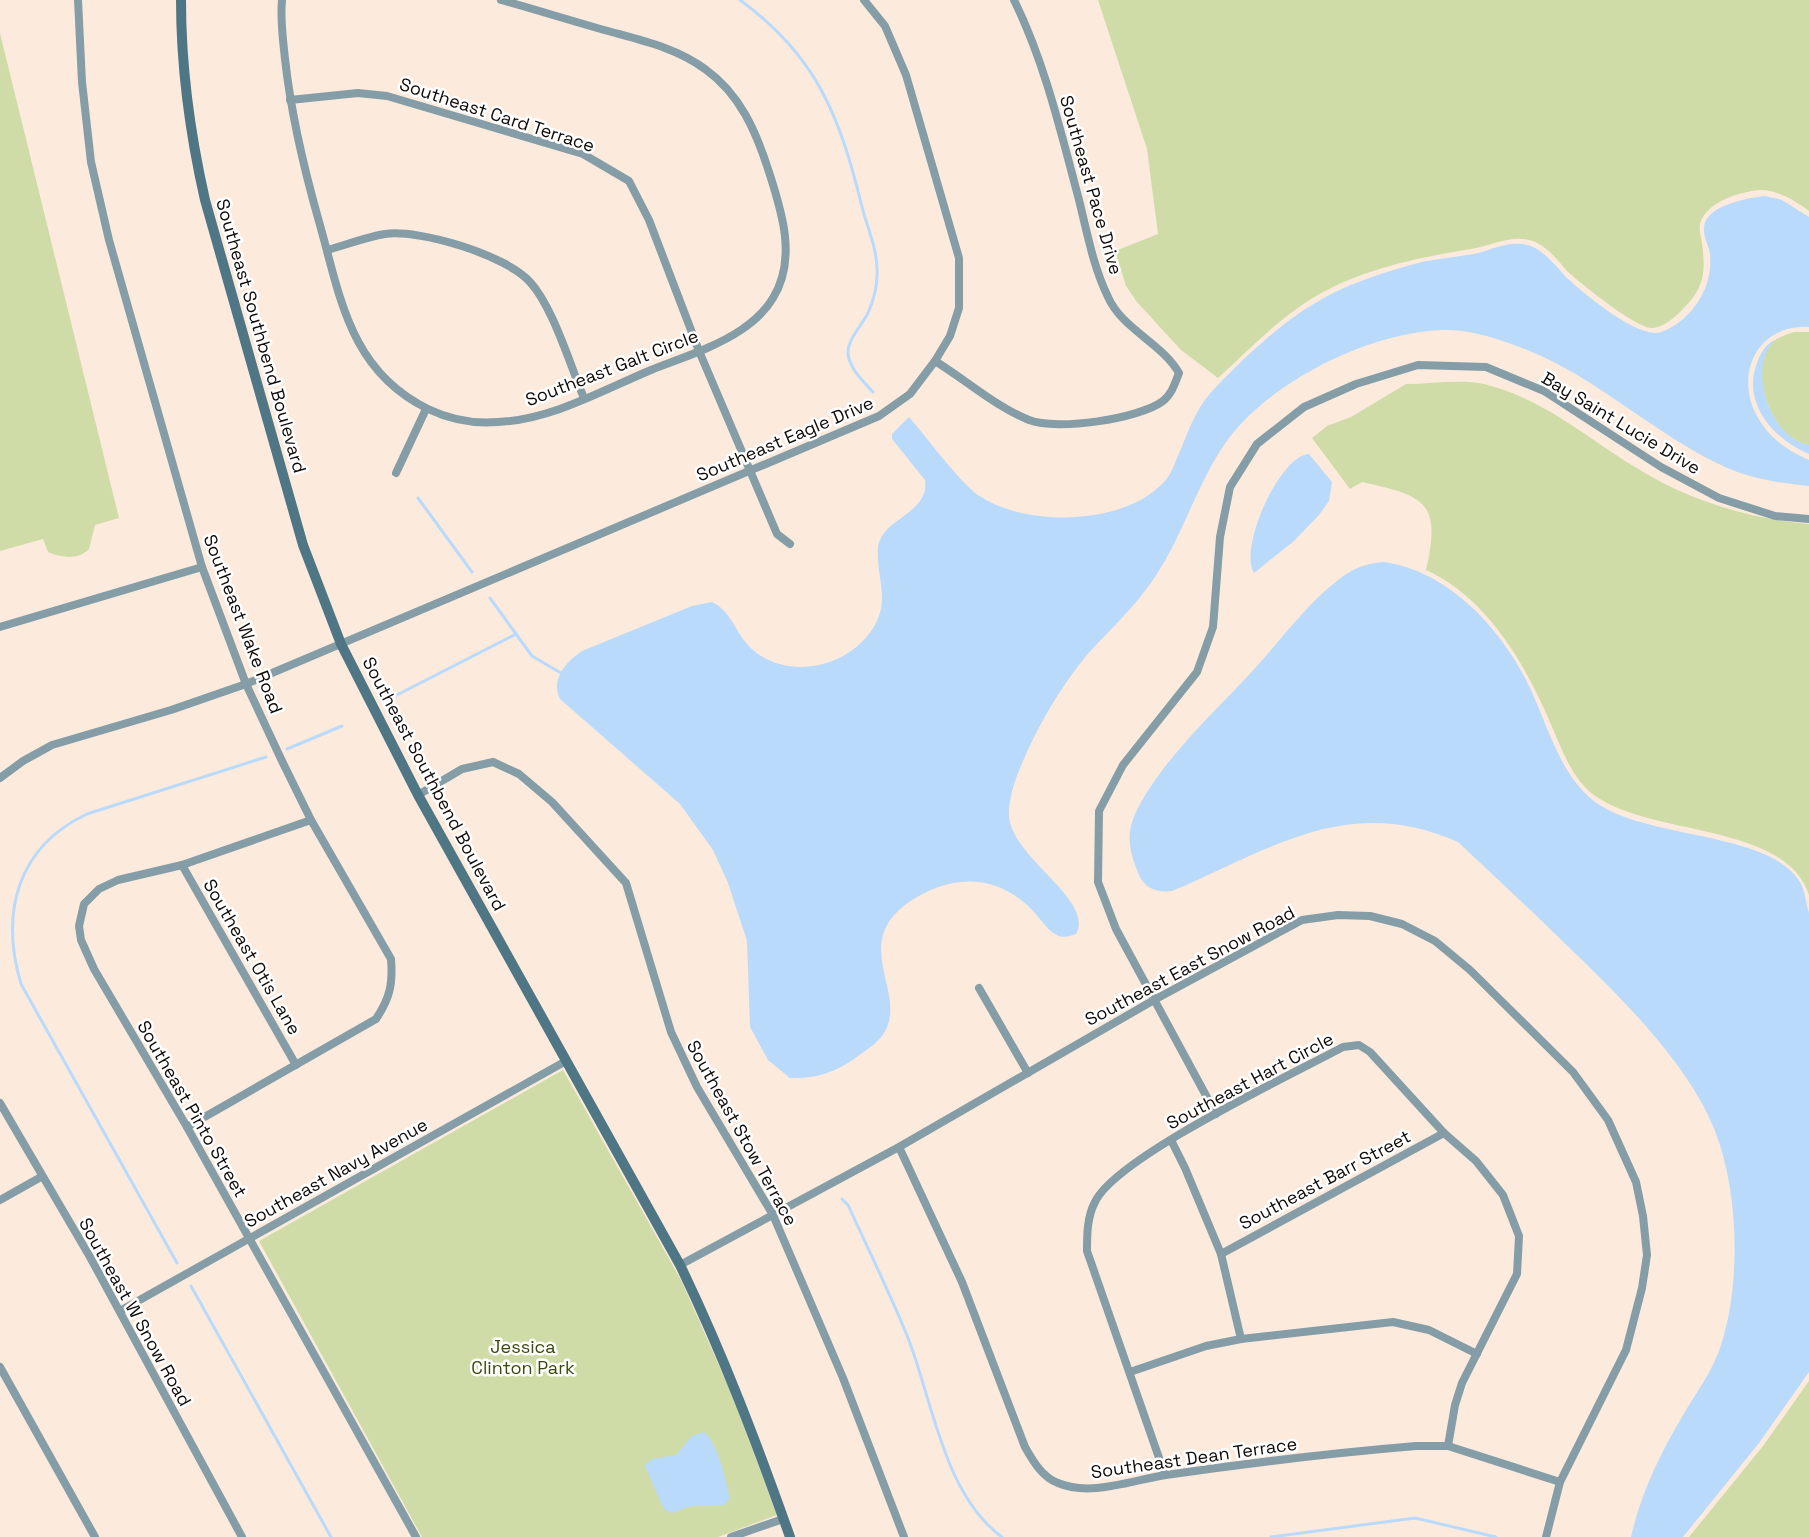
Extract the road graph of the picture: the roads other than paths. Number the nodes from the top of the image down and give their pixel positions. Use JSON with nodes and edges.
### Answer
{"nodes":[{"id":1,"x":78,"y":0,"type":"edge"},
{"id":2,"x":181,"y":0,"type":"edge"},
{"id":3,"x":282,"y":0,"type":"edge"},
{"id":4,"x":501,"y":0,"type":"edge"},
{"id":5,"x":864,"y":0,"type":"edge"},
{"id":6,"x":1014,"y":0,"type":"edge"},
{"id":7,"x":290,"y":100,"type":"junction"},
{"id":8,"x":327,"y":250,"type":"junction"},
{"id":9,"x":699,"y":351,"type":"junction"},
{"id":10,"x":935,"y":361,"type":"junction"},
{"id":11,"x":584,"y":398,"type":"junction"},
{"id":12,"x":426,"y":409,"type":"junction"},
{"id":13,"x":750,"y":470,"type":"junction"},
{"id":14,"x":396,"y":473,"type":"dead end"},
{"id":15,"x":1809,"y":519,"type":"edge"},
{"id":16,"x":790,"y":544,"type":"dead end"},
{"id":17,"x":202,"y":567,"type":"junction"},
{"id":18,"x":0,"y":627,"type":"edge"},
{"id":19,"x":341,"y":644,"type":"junction"},
{"id":20,"x":246,"y":684,"type":"junction"},
{"id":21,"x":0,"y":778,"type":"edge"},
{"id":22,"x":418,"y":795,"type":"junction"},
{"id":23,"x":311,"y":820,"type":"junction"},
{"id":24,"x":182,"y":865,"type":"junction"},
{"id":25,"x":979,"y":988,"type":"dead end"},
{"id":26,"x":1154,"y":1000,"type":"junction"},
{"id":27,"x":566,"y":1061,"type":"junction"},
{"id":28,"x":296,"y":1065,"type":"junction"},
{"id":29,"x":1028,"y":1073,"type":"junction"},
{"id":30,"x":0,"y":1103,"type":"edge"},
{"id":31,"x":1216,"y":1114,"type":"junction"},
{"id":32,"x":187,"y":1127,"type":"junction"},
{"id":33,"x":1444,"y":1133,"type":"junction"},
{"id":34,"x":1170,"y":1140,"type":"junction"},
{"id":35,"x":899,"y":1148,"type":"junction"},
{"id":36,"x":41,"y":1177,"type":"junction"},
{"id":37,"x":0,"y":1200,"type":"edge"},
{"id":38,"x":773,"y":1215,"type":"junction"},
{"id":39,"x":249,"y":1239,"type":"junction"},
{"id":40,"x":1221,"y":1254,"type":"junction"},
{"id":41,"x":680,"y":1265,"type":"junction"},
{"id":42,"x":120,"y":1311,"type":"junction"},
{"id":43,"x":1241,"y":1339,"type":"junction"},
{"id":44,"x":1477,"y":1354,"type":"junction"},
{"id":45,"x":0,"y":1367,"type":"edge"},
{"id":46,"x":1130,"y":1372,"type":"junction"},
{"id":47,"x":1448,"y":1446,"type":"junction"},
{"id":48,"x":1165,"y":1476,"type":"junction"},
{"id":49,"x":1560,"y":1482,"type":"junction"},
{"id":50,"x":783,"y":1519,"type":"junction"},
{"id":51,"x":95,"y":1537,"type":"edge"},
{"id":52,"x":242,"y":1537,"type":"edge"},
{"id":53,"x":416,"y":1537,"type":"edge"},
{"id":54,"x":731,"y":1537,"type":"edge"},
{"id":55,"x":790,"y":1537,"type":"edge"},
{"id":56,"x":904,"y":1537,"type":"edge"},
{"id":57,"x":1546,"y":1537,"type":"edge"}],
"edges":[{"from":1,"to":17,"type":"street","name":"Southeast Wake Road"},
{"from":2,"to":19,"type":"street","name":"Southeast Southbend Boulevard"},
{"from":3,"to":7,"type":"street","name":"Southeast Galt Circle"},
{"from":4,"to":9,"type":"street","name":"Southeast Galt Circle"},
{"from":5,"to":10,"type":"street","name":"Southeast Eagle Drive"},
{"from":6,"to":10,"type":"street","name":"Southeast Pace Drive"},
{"from":7,"to":8,"type":"street","name":"Southeast Galt Circle"},
{"from":7,"to":9,"type":"street","name":"Southeast Card Terrace"},
{"from":8,"to":11,"type":"street"},
{"from":8,"to":12,"type":"street","name":"Southeast Galt Circle"},
{"from":9,"to":11,"type":"street","name":"Southeast Galt Circle"},
{"from":9,"to":13,"type":"street","name":"Southeast Card Terrace"},
{"from":10,"to":13,"type":"street","name":"Southeast Eagle Drive"},
{"from":11,"to":12,"type":"street","name":"Southeast Galt Circle"},
{"from":12,"to":14,"type":"street"},
{"from":13,"to":16,"type":"street","name":"Southeast Card Terrace"},
{"from":13,"to":19,"type":"street","name":"Southeast Eagle Drive"},
{"from":15,"to":26,"type":"street","name":"Bay Saint Lucie Drive"},
{"from":17,"to":18,"type":"street"},
{"from":17,"to":20,"type":"street","name":"Southeast Wake Road"},
{"from":19,"to":20,"type":"street"},
{"from":19,"to":22,"type":"street","name":"Southeast Southbend Boulevard"},
{"from":20,"to":21,"type":"street"},
{"from":20,"to":23,"type":"street","name":"Southeast Wake Road"},
{"from":22,"to":27,"type":"street","name":"Southeast Southbend Boulevard"},
{"from":22,"to":38,"type":"street","name":"Southeast Stow Terrace"},
{"from":23,"to":24,"type":"street","name":"Southeast Pinto Street"},
{"from":23,"to":28,"type":"street","name":"Southeast Wake Road"},
{"from":24,"to":28,"type":"street","name":"Southeast Otis Lane"},
{"from":24,"to":32,"type":"street","name":"Southeast Pinto Street"},
{"from":25,"to":29,"type":"street"},
{"from":26,"to":29,"type":"street","name":"Southeast East Snow Road"},
{"from":26,"to":31,"type":"street","name":"Bay Saint Lucie Drive"},
{"from":26,"to":49,"type":"street","name":"Southeast East Snow Road"},
{"from":27,"to":39,"type":"street","name":"Southeast Navy Avenue"},
{"from":27,"to":41,"type":"street","name":"Southeast Southbend Boulevard"},
{"from":28,"to":32,"type":"street","name":"Southeast Wake Road"},
{"from":29,"to":35,"type":"street","name":"Southeast East Snow Road"},
{"from":30,"to":36,"type":"street","name":"Southeast W Snow Road"},
{"from":31,"to":33,"type":"street","name":"Southeast Hart Circle"},
{"from":31,"to":34,"type":"street","name":"Southeast Hart Circle"},
{"from":32,"to":39,"type":"street","name":"Southeast Pinto Street"},
{"from":33,"to":40,"type":"street","name":"Southeast Barr Street"},
{"from":33,"to":44,"type":"street","name":"Southeast Hart Circle"},
{"from":34,"to":40,"type":"street"},
{"from":34,"to":46,"type":"street","name":"Southeast Hart Circle"},
{"from":35,"to":38,"type":"street","name":"Southeast East Snow Road"},
{"from":35,"to":48,"type":"street","name":"Southeast Dean Terrace"},
{"from":36,"to":37,"type":"street"},
{"from":36,"to":42,"type":"street","name":"Southeast W Snow Road"},
{"from":38,"to":41,"type":"street","name":"Southeast East Snow Road"},
{"from":38,"to":56,"type":"street","name":"Southeast Stow Terrace"},
{"from":39,"to":42,"type":"street","name":"Southeast Navy Avenue"},
{"from":39,"to":53,"type":"street","name":"Southeast Pinto Street"},
{"from":40,"to":43,"type":"street"},
{"from":41,"to":50,"type":"street","name":"Southeast Southbend Boulevard"},
{"from":42,"to":52,"type":"street","name":"Southeast W Snow Road"},
{"from":43,"to":44,"type":"street"},
{"from":43,"to":46,"type":"street"},
{"from":44,"to":47,"type":"street","name":"Southeast Hart Circle"},
{"from":45,"to":51,"type":"street"},
{"from":46,"to":48,"type":"street","name":"Southeast Hart Circle"},
{"from":47,"to":48,"type":"street","name":"Southeast Dean Terrace"},
{"from":47,"to":49,"type":"street","name":"Southeast Dean Terrace"},
{"from":49,"to":57,"type":"street","name":"Southeast East Snow Road"},
{"from":50,"to":54,"type":"street"},
{"from":50,"to":55,"type":"street","name":"Southeast Southbend Boulevard"}]}
